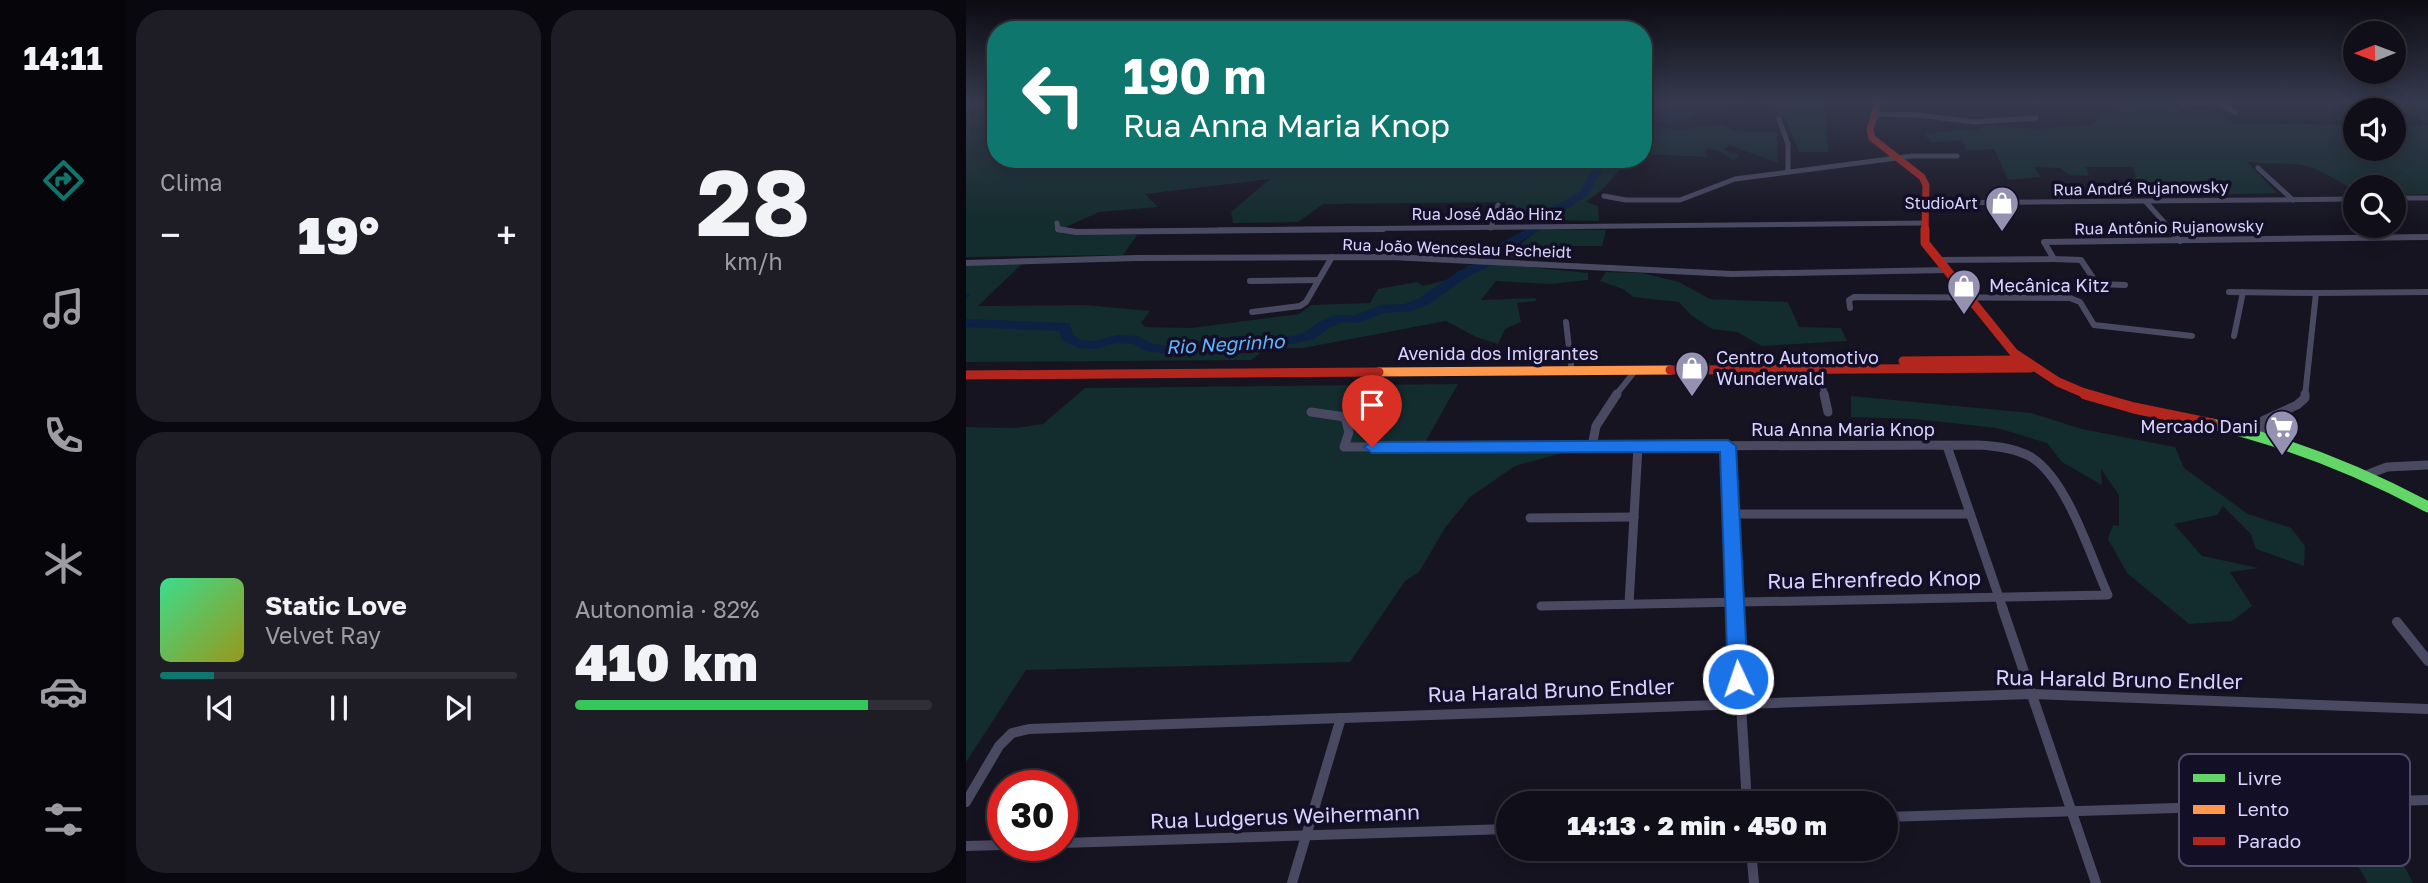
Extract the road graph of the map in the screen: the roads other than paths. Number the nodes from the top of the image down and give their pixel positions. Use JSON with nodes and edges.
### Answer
{"nodes":[{"id":1,"x":1788,"y":143,"type":"edge"},
{"id":2,"x":1878,"y":143,"type":"edge"},
{"id":3,"x":1957,"y":156,"type":"dead end"},
{"id":4,"x":1899,"y":160,"type":"junction"},
{"id":5,"x":2258,"y":168,"type":"dead end"},
{"id":6,"x":1788,"y":172,"type":"junction"},
{"id":7,"x":1604,"y":196,"type":"dead end"},
{"id":8,"x":2406,"y":198,"type":"edge"},
{"id":9,"x":2428,"y":198,"type":"edge"},
{"id":10,"x":2343,"y":199,"type":"edge"},
{"id":11,"x":2293,"y":200,"type":"junction"},
{"id":12,"x":2146,"y":202,"type":"junction"},
{"id":13,"x":1927,"y":203,"type":"junction"},
{"id":14,"x":1498,"y":205,"type":"dead end"},
{"id":15,"x":1057,"y":223,"type":"dead end"},
{"id":16,"x":1924,"y":223,"type":"junction"},
{"id":17,"x":1491,"y":228,"type":"junction"},
{"id":18,"x":2428,"y":237,"type":"edge"},
{"id":19,"x":2180,"y":241,"type":"junction"},
{"id":20,"x":1332,"y":257,"type":"junction"},
{"id":21,"x":2054,"y":258,"type":"junction"},
{"id":22,"x":1939,"y":260,"type":"junction"},
{"id":23,"x":966,"y":263,"type":"edge"},
{"id":24,"x":1947,"y":270,"type":"junction"},
{"id":25,"x":1318,"y":280,"type":"junction"},
{"id":26,"x":1250,"y":281,"type":"dead end"},
{"id":27,"x":2125,"y":285,"type":"dead end"},
{"id":28,"x":2229,"y":292,"type":"dead end"},
{"id":29,"x":2243,"y":292,"type":"junction"},
{"id":30,"x":2428,"y":292,"type":"edge"},
{"id":31,"x":2316,"y":293,"type":"junction"},
{"id":32,"x":1969,"y":296,"type":"junction"},
{"id":33,"x":1850,"y":308,"type":"dead end"},
{"id":34,"x":1252,"y":312,"type":"dead end"},
{"id":35,"x":1566,"y":323,"type":"dead end"},
{"id":36,"x":2192,"y":336,"type":"dead end"},
{"id":37,"x":2234,"y":336,"type":"dead end"},
{"id":38,"x":2021,"y":360,"type":"junction"},
{"id":39,"x":1527,"y":365,"type":"junction"},
{"id":40,"x":1571,"y":365,"type":"junction"},
{"id":41,"x":1885,"y":365,"type":"junction"},
{"id":42,"x":1463,"y":366,"type":"junction"},
{"id":43,"x":1820,"y":366,"type":"junction"},
{"id":44,"x":1362,"y":367,"type":"junction"},
{"id":45,"x":966,"y":368,"type":"edge"},
{"id":46,"x":2031,"y":368,"type":"junction"},
{"id":47,"x":1248,"y":370,"type":"junction"},
{"id":48,"x":1635,"y":371,"type":"junction"},
{"id":49,"x":1447,"y":372,"type":"junction"},
{"id":50,"x":1507,"y":372,"type":"junction"},
{"id":51,"x":1341,"y":373,"type":"junction"},
{"id":52,"x":966,"y":375,"type":"edge"},
{"id":53,"x":1311,"y":412,"type":"dead end"},
{"id":54,"x":1828,"y":412,"type":"dead end"},
{"id":55,"x":2259,"y":435,"type":"junction"},
{"id":56,"x":1592,"y":446,"type":"junction"},
{"id":57,"x":1638,"y":446,"type":"junction"},
{"id":58,"x":1728,"y":446,"type":"junction"},
{"id":59,"x":1947,"y":446,"type":"junction"},
{"id":60,"x":2428,"y":464,"type":"edge"},
{"id":61,"x":2366,"y":475,"type":"junction"},
{"id":62,"x":2428,"y":507,"type":"edge"},
{"id":63,"x":1731,"y":514,"type":"junction"},
{"id":64,"x":1970,"y":514,"type":"junction"},
{"id":65,"x":1634,"y":517,"type":"junction"},
{"id":66,"x":1530,"y":518,"type":"dead end"},
{"id":67,"x":2108,"y":595,"type":"joint"},
{"id":68,"x":1998,"y":597,"type":"junction"},
{"id":69,"x":1735,"y":602,"type":"junction"},
{"id":70,"x":1629,"y":604,"type":"junction"},
{"id":71,"x":1541,"y":606,"type":"dead end"},
{"id":72,"x":2397,"y":622,"type":"dead end"},
{"id":73,"x":2428,"y":662,"type":"edge"},
{"id":74,"x":2031,"y":694,"type":"junction"},
{"id":75,"x":1739,"y":704,"type":"junction"},
{"id":76,"x":2428,"y":709,"type":"edge"},
{"id":77,"x":1341,"y":718,"type":"junction"},
{"id":78,"x":1746,"y":791,"type":"edge"},
{"id":79,"x":2428,"y":800,"type":"edge"},
{"id":80,"x":2410,"y":801,"type":"edge"},
{"id":81,"x":966,"y":802,"type":"edge"},
{"id":82,"x":2179,"y":808,"type":"edge"},
{"id":83,"x":2071,"y":811,"type":"junction"},
{"id":84,"x":1898,"y":817,"type":"edge"},
{"id":85,"x":1496,"y":829,"type":"edge"},
{"id":86,"x":1306,"y":835,"type":"junction"},
{"id":87,"x":1078,"y":842,"type":"edge"},
{"id":88,"x":987,"y":845,"type":"edge"},
{"id":89,"x":966,"y":846,"type":"edge"},
{"id":90,"x":1752,"y":861,"type":"edge"},
{"id":91,"x":1292,"y":883,"type":"edge"},
{"id":92,"x":1754,"y":883,"type":"edge"},
{"id":93,"x":2096,"y":883,"type":"edge"}],
"edges":[{"from":1,"to":6,"type":"street"},
{"from":2,"to":4,"type":"main road"},
{"from":3,"to":4,"type":"street"},
{"from":4,"to":6,"type":"street"},
{"from":4,"to":13,"type":"main road"},
{"from":5,"to":11,"type":"street"},
{"from":6,"to":7,"type":"street"},
{"from":8,"to":9,"type":"street"},
{"from":10,"to":11,"type":"street","name":"Rua André Rujanowsky"},
{"from":11,"to":12,"type":"street","name":"Rua André Rujanowsky"},
{"from":12,"to":13,"type":"street","name":"Rua André Rujanowsky"},
{"from":12,"to":19,"type":"street"},
{"from":13,"to":16,"type":"main road"},
{"from":14,"to":17,"type":"street"},
{"from":15,"to":17,"type":"street","name":"Rua José Adão Hinz"},
{"from":16,"to":17,"type":"street","name":"Rua José Adão Hinz"},
{"from":16,"to":22,"type":"main road"},
{"from":18,"to":19,"type":"street","name":"Rua Antônio Rujanowsky"},
{"from":19,"to":21,"type":"street","name":"Rua Antônio Rujanowsky"},
{"from":20,"to":23,"type":"street","name":"Rua João Wenceslau Pscheidt"},
{"from":20,"to":24,"type":"street","name":"Rua João Wenceslau Pscheidt"},
{"from":20,"to":25,"type":"street"},
{"from":21,"to":22,"type":"street"},
{"from":21,"to":27,"type":"street"},
{"from":22,"to":24,"type":"main road"},
{"from":24,"to":32,"type":"main road"},
{"from":25,"to":26,"type":"street"},
{"from":25,"to":34,"type":"street"},
{"from":28,"to":29,"type":"street"},
{"from":29,"to":31,"type":"street"},
{"from":29,"to":37,"type":"street"},
{"from":30,"to":31,"type":"street"},
{"from":31,"to":55,"type":"street"},
{"from":32,"to":33,"type":"street"},
{"from":32,"to":36,"type":"street"},
{"from":32,"to":38,"type":"main road"},
{"from":35,"to":40,"type":"street"},
{"from":38,"to":41,"type":"main road","name":"Avenida dos Imigrantes"},
{"from":38,"to":46,"type":"main road"},
{"from":39,"to":40,"type":"main road","name":"Avenida dos Imigrantes"},
{"from":39,"to":42,"type":"main road","name":"Avenida dos Imigrantes"},
{"from":39,"to":50,"type":"main road"},
{"from":40,"to":43,"type":"main road","name":"Avenida dos Imigrantes"},
{"from":41,"to":43,"type":"main road","name":"Avenida dos Imigrantes"},
{"from":41,"to":46,"type":"main road","name":"Avenida dos Imigrantes"},
{"from":42,"to":44,"type":"main road","name":"Avenida dos Imigrantes"},
{"from":42,"to":49,"type":"main road"},
{"from":43,"to":48,"type":"main road","name":"Avenida dos Imigrantes"},
{"from":43,"to":54,"type":"street"},
{"from":44,"to":47,"type":"main road","name":"Avenida dos Imigrantes"},
{"from":44,"to":51,"type":"main road"},
{"from":45,"to":47,"type":"main road","name":"Avenida dos Imigrantes"},
{"from":46,"to":55,"type":"main road"},
{"from":47,"to":51,"type":"main road","name":"Avenida dos Imigrantes"},
{"from":47,"to":52,"type":"main road","name":"Avenida dos Imigrantes"},
{"from":48,"to":50,"type":"main road","name":"Avenida dos Imigrantes"},
{"from":48,"to":56,"type":"street"},
{"from":49,"to":50,"type":"main road","name":"Avenida dos Imigrantes"},
{"from":49,"to":51,"type":"main road","name":"Avenida dos Imigrantes"},
{"from":53,"to":56,"type":"street","name":"Rua Anna Maria Knop"},
{"from":55,"to":61,"type":"main road"},
{"from":56,"to":57,"type":"street","name":"Rua Anna Maria Knop"},
{"from":57,"to":58,"type":"street","name":"Rua Anna Maria Knop"},
{"from":57,"to":65,"type":"street"},
{"from":58,"to":59,"type":"street","name":"Rua Anna Maria Knop"},
{"from":58,"to":63,"type":"street"},
{"from":59,"to":64,"type":"street"},
{"from":59,"to":67,"type":"street","name":"Rua Anna Maria Knop"},
{"from":60,"to":61,"type":"street"},
{"from":61,"to":62,"type":"main road"},
{"from":63,"to":64,"type":"street"},
{"from":63,"to":69,"type":"street"},
{"from":64,"to":68,"type":"street"},
{"from":65,"to":66,"type":"street"},
{"from":65,"to":70,"type":"street"},
{"from":67,"to":68,"type":"street","name":"Rua Ehrenfredo Knop"},
{"from":68,"to":69,"type":"street","name":"Rua Ehrenfredo Knop"},
{"from":68,"to":74,"type":"street"},
{"from":69,"to":70,"type":"street","name":"Rua Ehrenfredo Knop"},
{"from":69,"to":75,"type":"street"},
{"from":70,"to":71,"type":"street","name":"Rua Ehrenfredo Knop"},
{"from":72,"to":73,"type":"street"},
{"from":74,"to":75,"type":"street","name":"Rua Harald Bruno Endler"},
{"from":74,"to":76,"type":"street","name":"Rua Harald Bruno Endler"},
{"from":74,"to":83,"type":"street"},
{"from":75,"to":77,"type":"street","name":"Rua Harald Bruno Endler"},
{"from":75,"to":78,"type":"street"},
{"from":77,"to":81,"type":"street","name":"Rua Harald Bruno Endler"},
{"from":77,"to":86,"type":"street"},
{"from":79,"to":80,"type":"street"},
{"from":82,"to":83,"type":"street"},
{"from":83,"to":84,"type":"street"},
{"from":83,"to":93,"type":"street"},
{"from":85,"to":86,"type":"street","name":"Rua Ludgerus Weihermann"},
{"from":86,"to":87,"type":"street","name":"Rua Ludgerus Weihermann"},
{"from":86,"to":91,"type":"street"},
{"from":88,"to":89,"type":"street"},
{"from":90,"to":92,"type":"street"}]}
